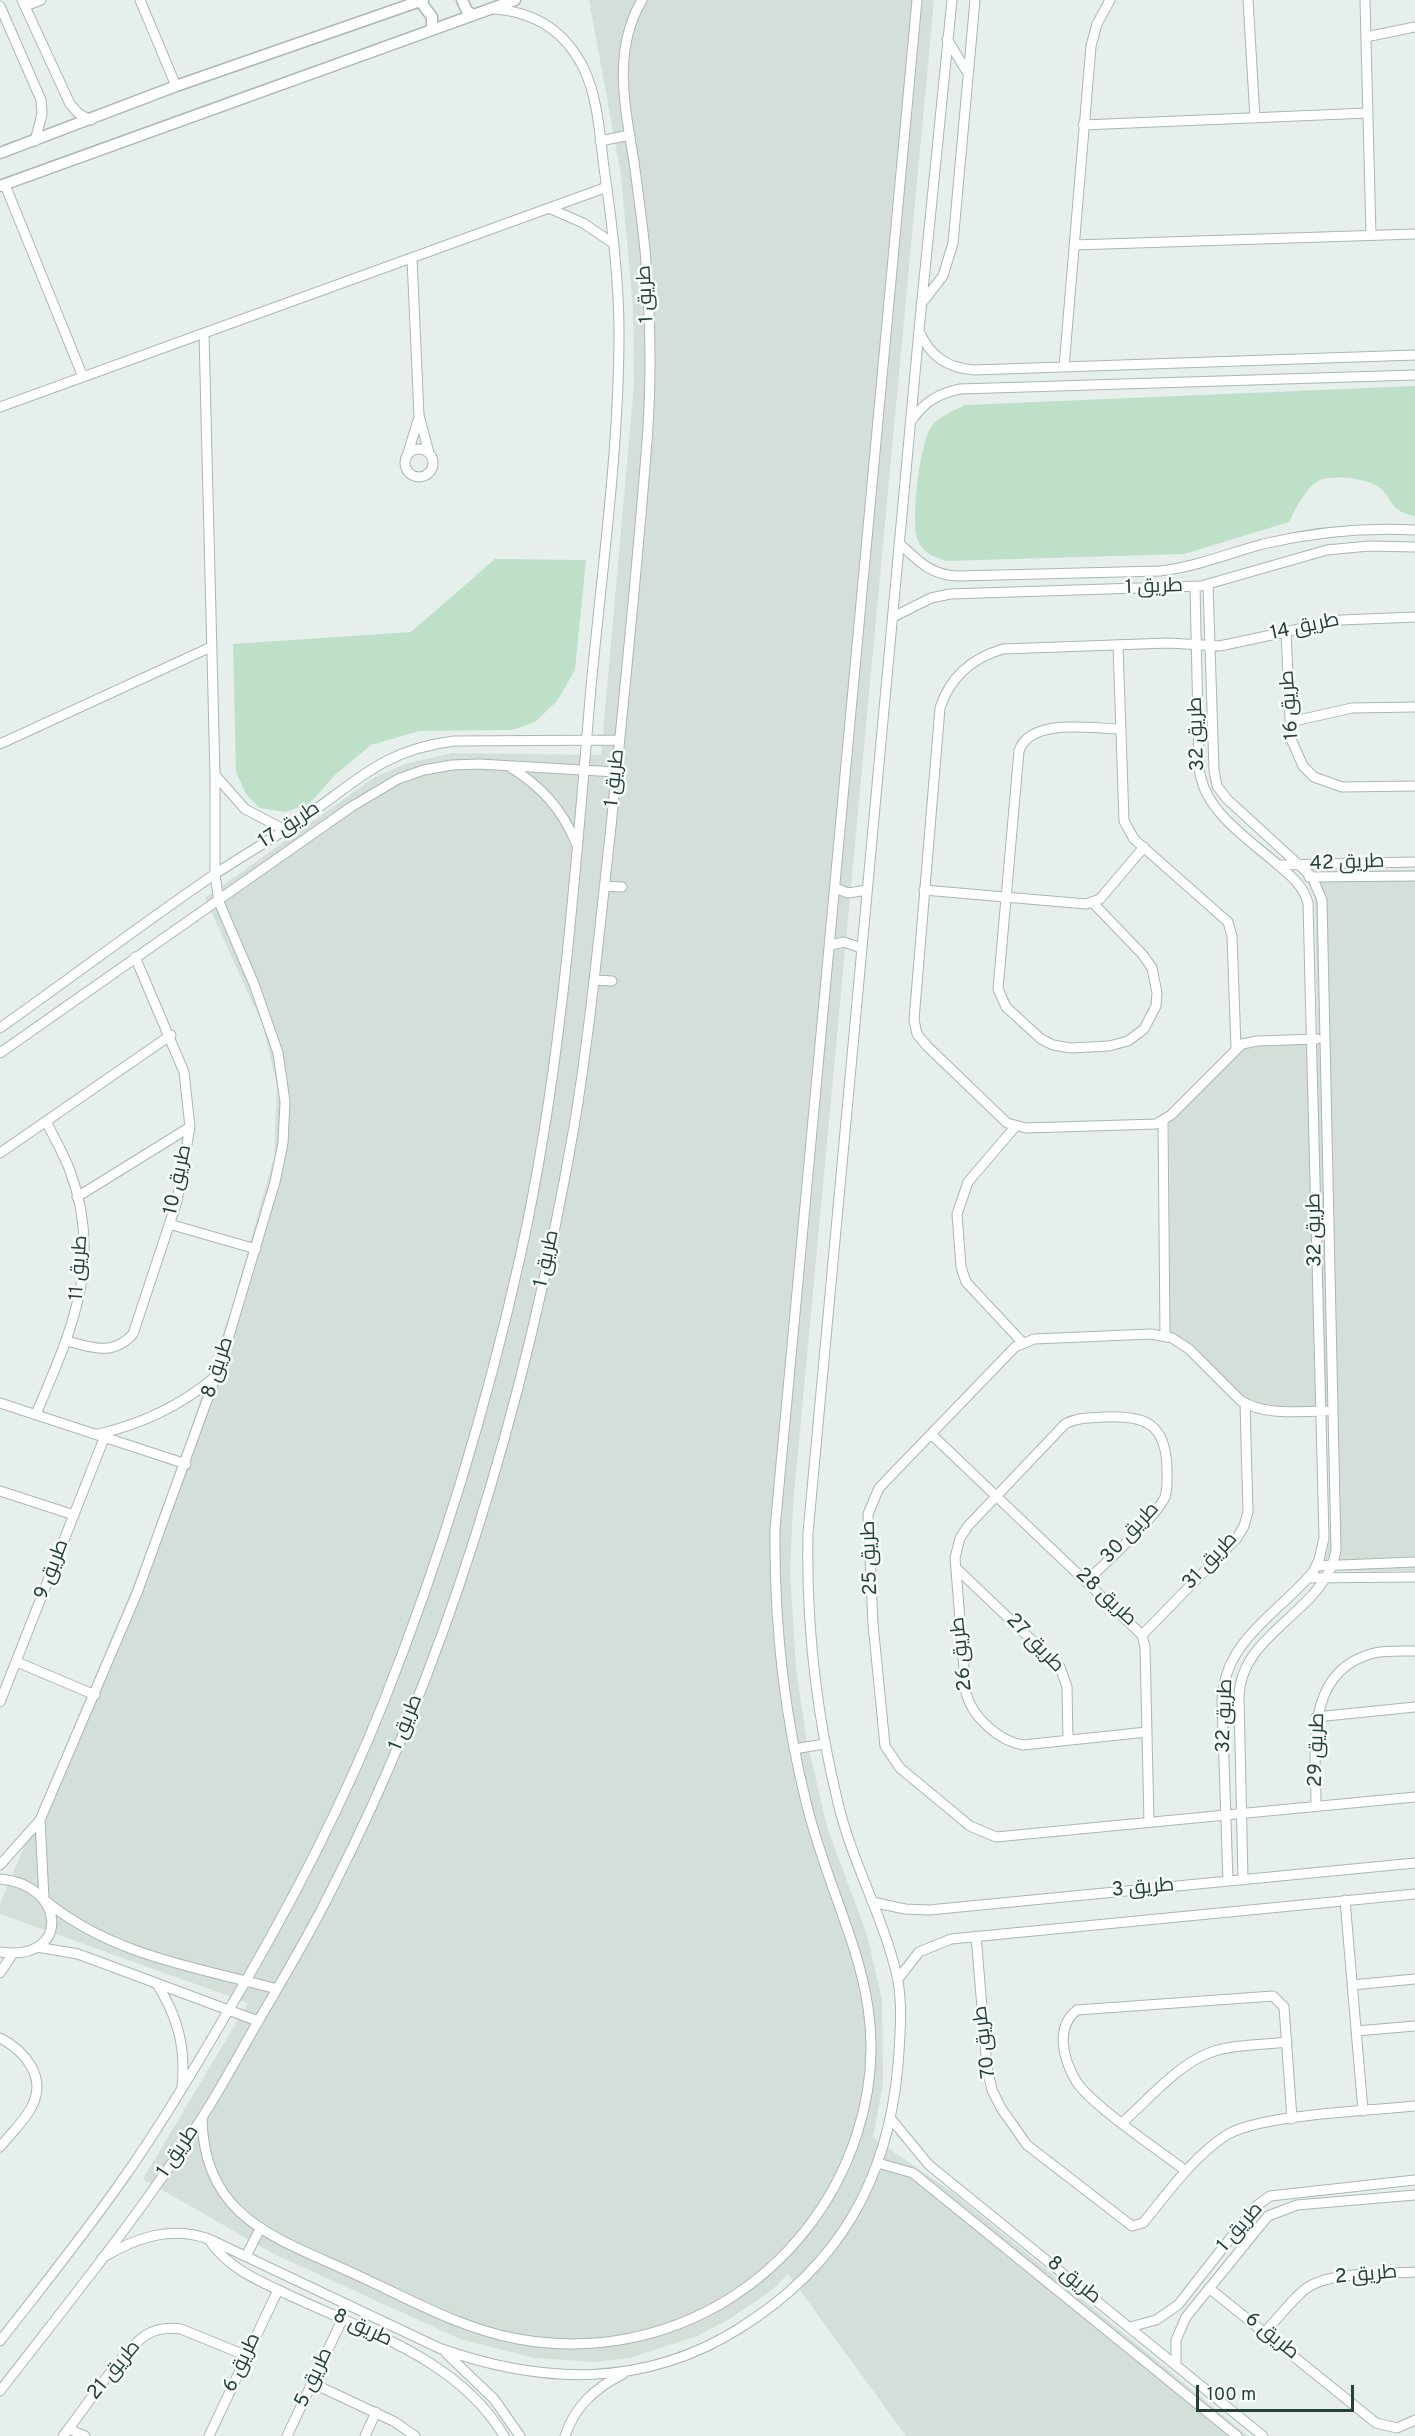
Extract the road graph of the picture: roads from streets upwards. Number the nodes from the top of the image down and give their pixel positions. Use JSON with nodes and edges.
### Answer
{"nodes":[{"id":1,"x":41,"y":0,"type":"edge"},
{"id":2,"x":141,"y":0,"type":"edge"},
{"id":3,"x":422,"y":0,"type":"edge"},
{"id":4,"x":462,"y":0,"type":"edge"},
{"id":5,"x":515,"y":0,"type":"edge"},
{"id":6,"x":642,"y":0,"type":"edge"},
{"id":7,"x":917,"y":0,"type":"edge"},
{"id":8,"x":952,"y":0,"type":"edge"},
{"id":9,"x":975,"y":0,"type":"edge"},
{"id":10,"x":1110,"y":0,"type":"edge"},
{"id":11,"x":1248,"y":0,"type":"edge"},
{"id":12,"x":1365,"y":0,"type":"edge"},
{"id":13,"x":24,"y":3,"type":"edge"},
{"id":14,"x":0,"y":6,"type":"edge"},
{"id":15,"x":492,"y":8,"type":"junction"},
{"id":16,"x":473,"y":15,"type":"junction"},
{"id":17,"x":1415,"y":27,"type":"edge"},
{"id":18,"x":432,"y":30,"type":"junction"},
{"id":19,"x":1366,"y":37,"type":"junction"},
{"id":20,"x":947,"y":39,"type":"junction"},
{"id":21,"x":967,"y":72,"type":"junction"},
{"id":22,"x":176,"y":86,"type":"junction"},
{"id":23,"x":1368,"y":113,"type":"junction"},
{"id":24,"x":1255,"y":118,"type":"junction"},
{"id":25,"x":91,"y":120,"type":"junction"},
{"id":26,"x":1083,"y":125,"type":"junction"},
{"id":27,"x":630,"y":135,"type":"junction"},
{"id":28,"x":34,"y":141,"type":"junction"},
{"id":29,"x":600,"y":141,"type":"junction"},
{"id":30,"x":0,"y":153,"type":"edge"},
{"id":31,"x":2,"y":186,"type":"edge"},
{"id":32,"x":607,"y":187,"type":"junction"},
{"id":33,"x":551,"y":209,"type":"junction"},
{"id":34,"x":1415,"y":234,"type":"edge"},
{"id":35,"x":1371,"y":235,"type":"junction"},
{"id":36,"x":614,"y":244,"type":"junction"},
{"id":37,"x":1074,"y":245,"type":"junction"},
{"id":38,"x":412,"y":259,"type":"junction"},
{"id":39,"x":921,"y":304,"type":"junction"},
{"id":40,"x":919,"y":330,"type":"junction"},
{"id":41,"x":204,"y":334,"type":"junction"},
{"id":42,"x":1415,"y":355,"type":"edge"},
{"id":43,"x":1065,"y":367,"type":"junction"},
{"id":44,"x":1415,"y":375,"type":"edge"},
{"id":45,"x":83,"y":377,"type":"junction"},
{"id":46,"x":0,"y":407,"type":"edge"},
{"id":47,"x":419,"y":415,"type":"junction"},
{"id":48,"x":911,"y":422,"type":"junction"},
{"id":49,"x":429,"y":453,"type":"junction"},
{"id":50,"x":407,"y":455,"type":"junction"},
{"id":51,"x":1415,"y":530,"type":"edge"},
{"id":52,"x":899,"y":543,"type":"junction"},
{"id":53,"x":1415,"y":547,"type":"edge"},
{"id":54,"x":1209,"y":585,"type":"junction"},
{"id":55,"x":1195,"y":587,"type":"junction"},
{"id":56,"x":893,"y":617,"type":"junction"},
{"id":57,"x":1415,"y":617,"type":"edge"},
{"id":58,"x":1286,"y":632,"type":"junction"},
{"id":59,"x":1118,"y":645,"type":"junction"},
{"id":60,"x":1196,"y":645,"type":"junction"},
{"id":61,"x":212,"y":646,"type":"junction"},
{"id":62,"x":1210,"y":647,"type":"junction"},
{"id":63,"x":1415,"y":707,"type":"edge"},
{"id":64,"x":1290,"y":722,"type":"junction"},
{"id":65,"x":1121,"y":729,"type":"junction"},
{"id":66,"x":619,"y":740,"type":"junction"},
{"id":67,"x":587,"y":741,"type":"junction"},
{"id":68,"x":0,"y":744,"type":"edge"},
{"id":69,"x":508,"y":766,"type":"junction"},
{"id":70,"x":584,"y":770,"type":"junction"},
{"id":71,"x":616,"y":772,"type":"junction"},
{"id":72,"x":215,"y":775,"type":"junction"},
{"id":73,"x":1415,"y":786,"type":"edge"},
{"id":74,"x":285,"y":830,"type":"junction"},
{"id":75,"x":577,"y":846,"type":"junction"},
{"id":76,"x":1143,"y":847,"type":"junction"},
{"id":77,"x":1415,"y":862,"type":"edge"},
{"id":78,"x":1279,"y":865,"type":"junction"},
{"id":79,"x":1301,"y":865,"type":"junction"},
{"id":80,"x":215,"y":874,"type":"junction"},
{"id":81,"x":1415,"y":876,"type":"edge"},
{"id":82,"x":1292,"y":877,"type":"junction"},
{"id":83,"x":1312,"y":877,"type":"junction"},
{"id":84,"x":604,"y":886,"type":"junction"},
{"id":85,"x":622,"y":887,"type":"dead end"},
{"id":86,"x":835,"y":888,"type":"junction"},
{"id":87,"x":867,"y":890,"type":"junction"},
{"id":88,"x":924,"y":890,"type":"junction"},
{"id":89,"x":1006,"y":898,"type":"junction"},
{"id":90,"x":219,"y":902,"type":"junction"},
{"id":91,"x":1093,"y":903,"type":"junction"},
{"id":92,"x":831,"y":945,"type":"junction"},
{"id":93,"x":861,"y":948,"type":"junction"},
{"id":94,"x":135,"y":957,"type":"junction"},
{"id":95,"x":595,"y":980,"type":"junction"},
{"id":96,"x":612,"y":981,"type":"dead end"},
{"id":97,"x":0,"y":1028,"type":"edge"},
{"id":98,"x":171,"y":1035,"type":"junction"},
{"id":99,"x":1311,"y":1039,"type":"junction"},
{"id":100,"x":1325,"y":1039,"type":"junction"},
{"id":101,"x":1236,"y":1048,"type":"junction"},
{"id":102,"x":0,"y":1053,"type":"edge"},
{"id":103,"x":46,"y":1121,"type":"junction"},
{"id":104,"x":1163,"y":1121,"type":"junction"},
{"id":105,"x":190,"y":1127,"type":"junction"},
{"id":106,"x":1015,"y":1127,"type":"junction"},
{"id":107,"x":0,"y":1153,"type":"edge"},
{"id":108,"x":77,"y":1197,"type":"junction"},
{"id":109,"x":170,"y":1224,"type":"junction"},
{"id":110,"x":256,"y":1249,"type":"junction"},
{"id":111,"x":1165,"y":1335,"type":"junction"},
{"id":112,"x":67,"y":1341,"type":"junction"},
{"id":113,"x":1022,"y":1342,"type":"junction"},
{"id":114,"x":217,"y":1375,"type":"junction"},
{"id":115,"x":0,"y":1403,"type":"edge"},
{"id":116,"x":1245,"y":1403,"type":"junction"},
{"id":117,"x":1321,"y":1411,"type":"junction"},
{"id":118,"x":1334,"y":1411,"type":"junction"},
{"id":119,"x":36,"y":1414,"type":"junction"},
{"id":120,"x":931,"y":1434,"type":"junction"},
{"id":121,"x":101,"y":1435,"type":"junction"},
{"id":122,"x":186,"y":1464,"type":"junction"},
{"id":123,"x":1,"y":1494,"type":"edge"},
{"id":124,"x":996,"y":1496,"type":"junction"},
{"id":125,"x":75,"y":1515,"type":"junction"},
{"id":126,"x":1415,"y":1562,"type":"edge"},
{"id":127,"x":1333,"y":1565,"type":"junction"},
{"id":128,"x":1316,"y":1566,"type":"junction"},
{"id":129,"x":956,"y":1568,"type":"junction"},
{"id":130,"x":1415,"y":1577,"type":"edge"},
{"id":131,"x":1307,"y":1578,"type":"junction"},
{"id":132,"x":1326,"y":1578,"type":"junction"},
{"id":133,"x":1087,"y":1581,"type":"junction"},
{"id":134,"x":1142,"y":1635,"type":"junction"},
{"id":135,"x":1415,"y":1651,"type":"edge"},
{"id":136,"x":17,"y":1662,"type":"junction"},
{"id":137,"x":95,"y":1695,"type":"junction"},
{"id":138,"x":0,"y":1702,"type":"edge"},
{"id":139,"x":1415,"y":1707,"type":"edge"},
{"id":140,"x":1316,"y":1716,"type":"junction"},
{"id":141,"x":1147,"y":1732,"type":"junction"},
{"id":142,"x":1068,"y":1740,"type":"junction"},
{"id":143,"x":824,"y":1744,"type":"junction"},
{"id":144,"x":794,"y":1749,"type":"junction"},
{"id":145,"x":1415,"y":1797,"type":"edge"},
{"id":146,"x":1316,"y":1806,"type":"junction"},
{"id":147,"x":1241,"y":1812,"type":"junction"},
{"id":148,"x":1226,"y":1814,"type":"junction"},
{"id":149,"x":40,"y":1820,"type":"junction"},
{"id":150,"x":1149,"y":1822,"type":"junction"},
{"id":151,"x":1415,"y":1863,"type":"edge"},
{"id":152,"x":0,"y":1864,"type":"edge"},
{"id":153,"x":0,"y":1879,"type":"edge"},
{"id":154,"x":1243,"y":1880,"type":"junction"},
{"id":155,"x":1228,"y":1881,"type":"junction"},
{"id":156,"x":1415,"y":1894,"type":"edge"},
{"id":157,"x":1346,"y":1900,"type":"junction"},
{"id":158,"x":45,"y":1901,"type":"junction"},
{"id":159,"x":872,"y":1902,"type":"junction"},
{"id":160,"x":976,"y":1936,"type":"junction"},
{"id":161,"x":37,"y":1947,"type":"junction"},
{"id":162,"x":0,"y":1952,"type":"edge"},
{"id":163,"x":13,"y":1953,"type":"junction"},
{"id":164,"x":0,"y":1973,"type":"edge"},
{"id":165,"x":898,"y":1979,"type":"junction"},
{"id":166,"x":1415,"y":1980,"type":"edge"},
{"id":167,"x":248,"y":1981,"type":"junction"},
{"id":168,"x":157,"y":1984,"type":"junction"},
{"id":169,"x":1352,"y":1985,"type":"junction"},
{"id":170,"x":277,"y":1989,"type":"junction"},
{"id":171,"x":229,"y":2010,"type":"junction"},
{"id":172,"x":258,"y":2021,"type":"junction"},
{"id":173,"x":1415,"y":2026,"type":"edge"},
{"id":174,"x":1356,"y":2031,"type":"junction"},
{"id":175,"x":0,"y":2038,"type":"edge"},
{"id":176,"x":1287,"y":2042,"type":"junction"},
{"id":177,"x":182,"y":2090,"type":"junction"},
{"id":178,"x":1415,"y":2106,"type":"edge"},
{"id":179,"x":1363,"y":2111,"type":"junction"},
{"id":180,"x":202,"y":2118,"type":"junction"},
{"id":181,"x":891,"y":2119,"type":"junction"},
{"id":182,"x":1292,"y":2119,"type":"junction"},
{"id":183,"x":1123,"y":2122,"type":"junction"},
{"id":184,"x":0,"y":2147,"type":"edge"},
{"id":185,"x":878,"y":2163,"type":"junction"},
{"id":186,"x":1186,"y":2171,"type":"junction"},
{"id":187,"x":1415,"y":2180,"type":"edge"},
{"id":188,"x":1415,"y":2195,"type":"edge"},
{"id":189,"x":260,"y":2229,"type":"junction"},
{"id":190,"x":209,"y":2239,"type":"junction"},
{"id":191,"x":246,"y":2256,"type":"junction"},
{"id":192,"x":102,"y":2258,"type":"junction"},
{"id":193,"x":1415,"y":2272,"type":"edge"},
{"id":194,"x":1209,"y":2288,"type":"junction"},
{"id":195,"x":278,"y":2290,"type":"junction"},
{"id":196,"x":342,"y":2320,"type":"junction"},
{"id":197,"x":1130,"y":2327,"type":"junction"},
{"id":198,"x":1266,"y":2331,"type":"junction"},
{"id":199,"x":0,"y":2341,"type":"edge"},
{"id":200,"x":439,"y":2348,"type":"junction"},
{"id":201,"x":247,"y":2356,"type":"junction"},
{"id":202,"x":1176,"y":2364,"type":"junction"},
{"id":203,"x":628,"y":2372,"type":"junction"},
{"id":204,"x":312,"y":2383,"type":"junction"},
{"id":205,"x":0,"y":2391,"type":"edge"},
{"id":206,"x":376,"y":2412,"type":"junction"},
{"id":207,"x":1415,"y":2420,"type":"edge"},
{"id":208,"x":66,"y":2432,"type":"edge"},
{"id":209,"x":85,"y":2436,"type":"edge"},
{"id":210,"x":209,"y":2436,"type":"edge"},
{"id":211,"x":287,"y":2436,"type":"edge"},
{"id":212,"x":365,"y":2436,"type":"edge"},
{"id":213,"x":415,"y":2436,"type":"edge"},
{"id":214,"x":504,"y":2436,"type":"edge"},
{"id":215,"x":520,"y":2436,"type":"edge"},
{"id":216,"x":565,"y":2436,"type":"edge"},
{"id":217,"x":1237,"y":2436,"type":"edge"},
{"id":218,"x":1263,"y":2436,"type":"edge"}],
"edges":[{"from":1,"to":13,"type":"street"},
{"from":2,"to":22,"type":"street"},
{"from":3,"to":18,"type":"street"},
{"from":3,"to":22,"type":"street"},
{"from":4,"to":16,"type":"street"},
{"from":5,"to":15,"type":"street"},
{"from":6,"to":27,"type":"street","name":"طريق 1"},
{"from":7,"to":86,"type":"street"},
{"from":8,"to":20,"type":"street"},
{"from":9,"to":21,"type":"street"},
{"from":10,"to":26,"type":"street"},
{"from":11,"to":24,"type":"street"},
{"from":12,"to":19,"type":"street"},
{"from":13,"to":25,"type":"street"},
{"from":14,"to":28,"type":"street"},
{"from":15,"to":16,"type":"street"},
{"from":15,"to":29,"type":"street","name":"طريق 1"},
{"from":16,"to":18,"type":"street"},
{"from":17,"to":19,"type":"street"},
{"from":18,"to":31,"type":"street"},
{"from":19,"to":23,"type":"street"},
{"from":20,"to":21,"type":"street"},
{"from":20,"to":39,"type":"street"},
{"from":21,"to":39,"type":"street"},
{"from":22,"to":25,"type":"street"},
{"from":23,"to":24,"type":"street"},
{"from":23,"to":35,"type":"street"},
{"from":24,"to":26,"type":"street"},
{"from":25,"to":28,"type":"street"},
{"from":26,"to":37,"type":"street"},
{"from":27,"to":29,"type":"street"},
{"from":27,"to":66,"type":"street","name":"طريق 1"},
{"from":28,"to":30,"type":"street"},
{"from":29,"to":32,"type":"street","name":"طريق 1"},
{"from":31,"to":45,"type":"street"},
{"from":32,"to":33,"type":"street"},
{"from":32,"to":36,"type":"street","name":"طريق 1"},
{"from":33,"to":36,"type":"street"},
{"from":33,"to":38,"type":"street"},
{"from":34,"to":35,"type":"street"},
{"from":35,"to":37,"type":"street"},
{"from":36,"to":67,"type":"street","name":"طريق 1"},
{"from":37,"to":43,"type":"street"},
{"from":38,"to":41,"type":"street"},
{"from":38,"to":47,"type":"street"},
{"from":39,"to":40,"type":"street"},
{"from":40,"to":43,"type":"street"},
{"from":40,"to":48,"type":"street"},
{"from":41,"to":45,"type":"street"},
{"from":41,"to":61,"type":"street","name":"طريق 8"},
{"from":42,"to":43,"type":"street"},
{"from":44,"to":48,"type":"street"},
{"from":45,"to":46,"type":"street"},
{"from":47,"to":49,"type":"street"},
{"from":47,"to":50,"type":"street"},
{"from":48,"to":52,"type":"street"},
{"from":49,"to":50,"type":"street"},
{"from":49,"to":50,"type":"street"},
{"from":51,"to":52,"type":"street","name":"طريق 1"},
{"from":52,"to":56,"type":"street"},
{"from":53,"to":54,"type":"street","name":"طريق 1"},
{"from":54,"to":55,"type":"street","name":"طريق 1"},
{"from":54,"to":62,"type":"street","name":"طريق 32"},
{"from":55,"to":56,"type":"street","name":"طريق 1"},
{"from":55,"to":60,"type":"street","name":"طريق 32"},
{"from":56,"to":87,"type":"street"},
{"from":57,"to":58,"type":"street","name":"طريق 14"},
{"from":58,"to":62,"type":"street","name":"طريق 14"},
{"from":58,"to":64,"type":"street","name":"طريق 16"},
{"from":59,"to":60,"type":"street","name":"طريق 14"},
{"from":59,"to":65,"type":"street"},
{"from":59,"to":88,"type":"street","name":"طريق 14"},
{"from":60,"to":62,"type":"street","name":"طريق 14"},
{"from":60,"to":78,"type":"street","name":"طريق 32"},
{"from":61,"to":68,"type":"street"},
{"from":61,"to":72,"type":"street","name":"طريق 8"},
{"from":62,"to":79,"type":"street","name":"طريق 32"},
{"from":63,"to":64,"type":"street"},
{"from":64,"to":73,"type":"street","name":"طريق 16"},
{"from":65,"to":76,"type":"street"},
{"from":65,"to":89,"type":"street"},
{"from":66,"to":67,"type":"street","name":"طريق 17"},
{"from":66,"to":71,"type":"street","name":"طريق 1"},
{"from":67,"to":70,"type":"street","name":"طريق 1"},
{"from":67,"to":74,"type":"street","name":"طريق 17"},
{"from":69,"to":70,"type":"street","name":"طريق 17"},
{"from":69,"to":75,"type":"street"},
{"from":69,"to":90,"type":"street","name":"طريق 17"},
{"from":70,"to":71,"type":"street","name":"طريق 17"},
{"from":70,"to":75,"type":"street","name":"طريق 1"},
{"from":71,"to":84,"type":"street","name":"طريق 1"},
{"from":72,"to":74,"type":"street"},
{"from":72,"to":80,"type":"street","name":"طريق 8"},
{"from":74,"to":80,"type":"street","name":"طريق 17"},
{"from":75,"to":167,"type":"street","name":"طريق 1"},
{"from":76,"to":91,"type":"street"},
{"from":76,"to":101,"type":"street"},
{"from":77,"to":79,"type":"street","name":"طريق 42"},
{"from":78,"to":79,"type":"street","name":"طريق 42"},
{"from":78,"to":82,"type":"street","name":"طريق 32"},
{"from":79,"to":83,"type":"street","name":"طريق 32"},
{"from":80,"to":90,"type":"street","name":"طريق 8"},
{"from":80,"to":97,"type":"street","name":"طريق 17"},
{"from":81,"to":83,"type":"street","name":"طريق 42"},
{"from":82,"to":83,"type":"street","name":"طريق 42"},
{"from":82,"to":99,"type":"street","name":"طريق 32"},
{"from":83,"to":100,"type":"street","name":"طريق 32"},
{"from":84,"to":85,"type":"street"},
{"from":84,"to":95,"type":"street","name":"طريق 1"},
{"from":86,"to":87,"type":"street"},
{"from":86,"to":92,"type":"street"},
{"from":87,"to":93,"type":"street"},
{"from":88,"to":89,"type":"street"},
{"from":88,"to":106,"type":"street","name":"طريق 14"},
{"from":89,"to":91,"type":"street"},
{"from":89,"to":91,"type":"street"},
{"from":90,"to":94,"type":"street","name":"طريق 17"},
{"from":90,"to":110,"type":"street","name":"طريق 8"},
{"from":92,"to":93,"type":"street"},
{"from":92,"to":144,"type":"street"},
{"from":93,"to":143,"type":"street"},
{"from":94,"to":98,"type":"street","name":"طريق 10"},
{"from":94,"to":102,"type":"street","name":"طريق 17"},
{"from":95,"to":96,"type":"street"},
{"from":95,"to":170,"type":"street","name":"طريق 1"},
{"from":98,"to":103,"type":"street"},
{"from":98,"to":105,"type":"street","name":"طريق 10"},
{"from":99,"to":100,"type":"street"},
{"from":99,"to":101,"type":"street"},
{"from":99,"to":117,"type":"street","name":"طريق 32"},
{"from":100,"to":118,"type":"street","name":"طريق 32"},
{"from":101,"to":104,"type":"street"},
{"from":103,"to":107,"type":"street"},
{"from":103,"to":108,"type":"street","name":"طريق 11"},
{"from":104,"to":106,"type":"street"},
{"from":104,"to":111,"type":"street"},
{"from":105,"to":108,"type":"street"},
{"from":105,"to":109,"type":"street","name":"طريق 10"},
{"from":106,"to":113,"type":"street"},
{"from":108,"to":112,"type":"street","name":"طريق 11"},
{"from":109,"to":110,"type":"street"},
{"from":109,"to":112,"type":"street","name":"طريق 10"},
{"from":110,"to":114,"type":"street","name":"طريق 8"},
{"from":111,"to":113,"type":"street"},
{"from":111,"to":116,"type":"street"},
{"from":112,"to":119,"type":"street","name":"طريق 11"},
{"from":113,"to":120,"type":"street","name":"طريق 25"},
{"from":114,"to":121,"type":"street"},
{"from":114,"to":122,"type":"street","name":"طريق 8"},
{"from":115,"to":119,"type":"street"},
{"from":116,"to":117,"type":"street"},
{"from":116,"to":134,"type":"street","name":"طريق 31"},
{"from":117,"to":118,"type":"street"},
{"from":117,"to":128,"type":"street","name":"طريق 32"},
{"from":118,"to":127,"type":"street","name":"طريق 32"},
{"from":119,"to":121,"type":"street"},
{"from":120,"to":124,"type":"street","name":"طريق 28"},
{"from":120,"to":150,"type":"street","name":"طريق 25"},
{"from":121,"to":122,"type":"street"},
{"from":121,"to":125,"type":"street","name":"طريق 9"},
{"from":122,"to":137,"type":"street","name":"طريق 8"},
{"from":123,"to":125,"type":"street"},
{"from":124,"to":129,"type":"street","name":"طريق 26"},
{"from":124,"to":133,"type":"street","name":"طريق 28"},
{"from":124,"to":133,"type":"street","name":"طريق 30"},
{"from":125,"to":136,"type":"street","name":"طريق 9"},
{"from":126,"to":127,"type":"street"},
{"from":127,"to":128,"type":"street"},
{"from":127,"to":132,"type":"street","name":"طريق 32"},
{"from":128,"to":131,"type":"street","name":"طريق 32"},
{"from":129,"to":142,"type":"street","name":"طريق 27"},
{"from":129,"to":142,"type":"street","name":"طريق 26"},
{"from":130,"to":132,"type":"street"},
{"from":131,"to":132,"type":"street"},
{"from":131,"to":148,"type":"street","name":"طريق 32"},
{"from":132,"to":147,"type":"street","name":"طريق 32"},
{"from":133,"to":134,"type":"street","name":"طريق 28"},
{"from":134,"to":141,"type":"street","name":"طريق 28"},
{"from":135,"to":140,"type":"street","name":"طريق 29"},
{"from":136,"to":137,"type":"street"},
{"from":136,"to":138,"type":"street","name":"طريق 9"},
{"from":137,"to":149,"type":"street","name":"طريق 8"},
{"from":139,"to":140,"type":"street"},
{"from":140,"to":146,"type":"street","name":"طريق 29"},
{"from":141,"to":142,"type":"street","name":"طريق 26"},
{"from":141,"to":150,"type":"street","name":"طريق 28"},
{"from":143,"to":144,"type":"street"},
{"from":143,"to":159,"type":"street"},
{"from":144,"to":189,"type":"street"},
{"from":145,"to":146,"type":"street"},
{"from":146,"to":147,"type":"street"},
{"from":147,"to":148,"type":"street","name":"طريق 25"},
{"from":147,"to":154,"type":"street","name":"طريق 32"},
{"from":148,"to":150,"type":"street","name":"طريق 25"},
{"from":148,"to":155,"type":"street","name":"طريق 32"},
{"from":149,"to":152,"type":"street","name":"طريق 8"},
{"from":149,"to":158,"type":"street","name":"طريق 8"},
{"from":151,"to":154,"type":"street","name":"طريق 3"},
{"from":153,"to":158,"type":"street"},
{"from":154,"to":155,"type":"street","name":"طريق 3"},
{"from":155,"to":159,"type":"street","name":"طريق 3"},
{"from":156,"to":157,"type":"street","name":"طريق 3"},
{"from":157,"to":160,"type":"street","name":"طريق 3"},
{"from":157,"to":169,"type":"street"},
{"from":158,"to":161,"type":"street","name":"طريق 8"},
{"from":158,"to":167,"type":"street"},
{"from":159,"to":165,"type":"street"},
{"from":160,"to":165,"type":"street","name":"طريق 3"},
{"from":160,"to":186,"type":"street","name":"طريق 70"},
{"from":161,"to":163,"type":"street"},
{"from":161,"to":168,"type":"street"},
{"from":162,"to":163,"type":"street"},
{"from":163,"to":164,"type":"street"},
{"from":165,"to":181,"type":"street"},
{"from":166,"to":169,"type":"street"},
{"from":167,"to":170,"type":"street"},
{"from":167,"to":171,"type":"street","name":"طريق 1"},
{"from":168,"to":171,"type":"street"},
{"from":168,"to":177,"type":"street"},
{"from":169,"to":174,"type":"street"},
{"from":170,"to":172,"type":"street","name":"طريق 1"},
{"from":171,"to":172,"type":"street"},
{"from":171,"to":177,"type":"street","name":"طريق 1"},
{"from":172,"to":180,"type":"street","name":"طريق 1"},
{"from":173,"to":174,"type":"street"},
{"from":174,"to":179,"type":"street"},
{"from":175,"to":184,"type":"street"},
{"from":176,"to":182,"type":"street"},
{"from":176,"to":183,"type":"street"},
{"from":176,"to":183,"type":"street"},
{"from":177,"to":199,"type":"street","name":"طريق 1"},
{"from":178,"to":179,"type":"street"},
{"from":179,"to":182,"type":"street"},
{"from":180,"to":189,"type":"street"},
{"from":180,"to":192,"type":"street","name":"طريق 1"},
{"from":181,"to":185,"type":"street"},
{"from":181,"to":197,"type":"street","name":"طريق 8"},
{"from":182,"to":186,"type":"street"},
{"from":183,"to":186,"type":"street"},
{"from":185,"to":203,"type":"street"},
{"from":185,"to":217,"type":"street","name":"طريق 8"},
{"from":187,"to":197,"type":"street","name":"طريق 1"},
{"from":188,"to":194,"type":"street","name":"طريق 1"},
{"from":189,"to":191,"type":"street"},
{"from":190,"to":191,"type":"street"},
{"from":190,"to":192,"type":"street"},
{"from":190,"to":195,"type":"street","name":"طريق 8"},
{"from":191,"to":200,"type":"street"},
{"from":192,"to":205,"type":"street","name":"طريق 1"},
{"from":193,"to":198,"type":"street","name":"طريق 2"},
{"from":194,"to":198,"type":"street","name":"طريق 6"},
{"from":194,"to":202,"type":"street","name":"طريق 1"},
{"from":195,"to":196,"type":"street","name":"طريق 8"},
{"from":195,"to":201,"type":"street","name":"طريق 6"},
{"from":196,"to":204,"type":"street","name":"طريق 5"},
{"from":196,"to":214,"type":"street","name":"طريق 8"},
{"from":197,"to":202,"type":"street","name":"طريق 8"},
{"from":198,"to":207,"type":"street","name":"طريق 6"},
{"from":200,"to":203,"type":"street"},
{"from":200,"to":215,"type":"street"},
{"from":201,"to":208,"type":"street","name":"طريق 21"},
{"from":201,"to":210,"type":"street","name":"طريق 6"},
{"from":202,"to":218,"type":"street","name":"طريق 8"},
{"from":203,"to":216,"type":"street"},
{"from":204,"to":206,"type":"street"},
{"from":204,"to":211,"type":"street","name":"طريق 5"},
{"from":206,"to":212,"type":"street"},
{"from":206,"to":213,"type":"street"},
{"from":208,"to":209,"type":"street"}]}
